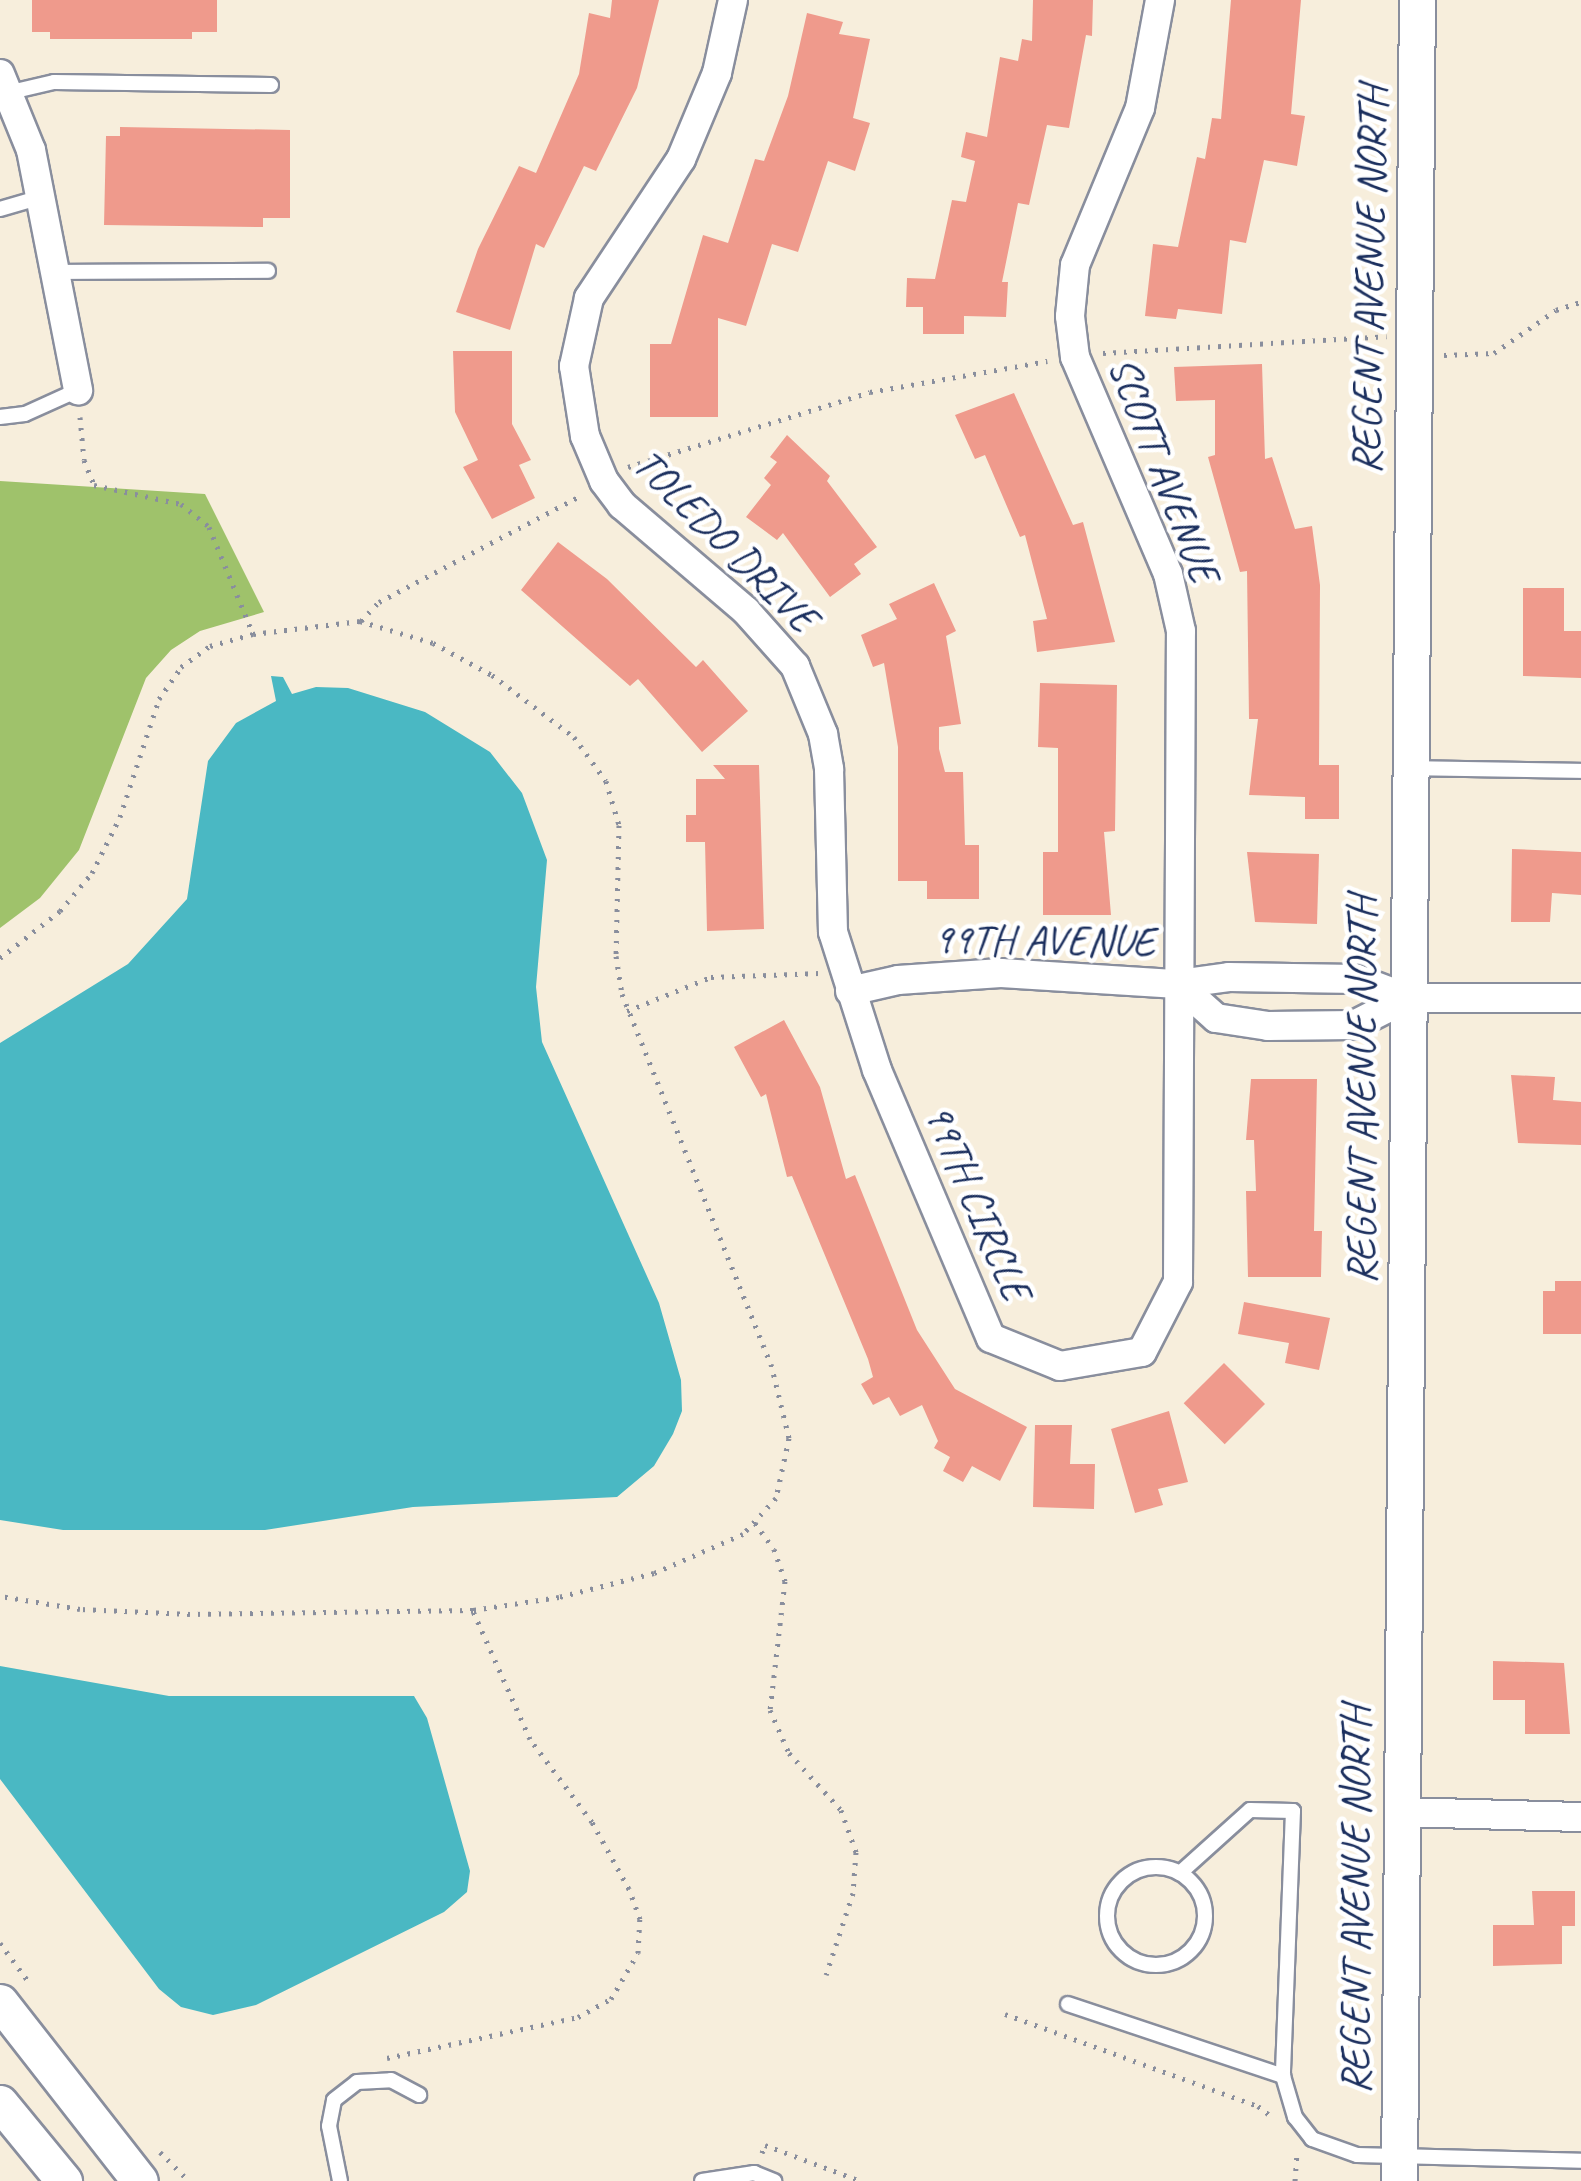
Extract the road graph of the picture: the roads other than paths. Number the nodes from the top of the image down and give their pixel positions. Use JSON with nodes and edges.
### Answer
{"nodes":[{"id":1,"x":732,"y":0,"type":"edge"},
{"id":2,"x":1160,"y":0,"type":"edge"},
{"id":3,"x":1418,"y":0,"type":"edge"},
{"id":4,"x":6,"y":83,"type":"edge"},
{"id":5,"x":271,"y":85,"type":"dead end"},
{"id":6,"x":41,"y":197,"type":"junction"},
{"id":7,"x":0,"y":209,"type":"edge"},
{"id":8,"x":268,"y":271,"type":"dead end"},
{"id":9,"x":56,"y":272,"type":"junction"},
{"id":10,"x":78,"y":390,"type":"joint"},
{"id":11,"x":0,"y":418,"type":"edge"},
{"id":12,"x":1410,"y":768,"type":"junction"},
{"id":13,"x":1581,"y":771,"type":"edge"},
{"id":14,"x":846,"y":980,"type":"junction"},
{"id":15,"x":1178,"y":984,"type":"junction"},
{"id":16,"x":1408,"y":998,"type":"junction"},
{"id":17,"x":1581,"y":998,"type":"edge"},
{"id":18,"x":1401,"y":1812,"type":"junction"},
{"id":19,"x":1581,"y":1816,"type":"edge"},
{"id":20,"x":1180,"y":1873,"type":"junction"},
{"id":21,"x":0,"y":2002,"type":"edge"},
{"id":22,"x":1068,"y":2004,"type":"dead end"},
{"id":23,"x":1283,"y":2076,"type":"junction"},
{"id":24,"x":419,"y":2095,"type":"dead end"},
{"id":25,"x":0,"y":2103,"type":"edge"},
{"id":26,"x":1581,"y":2161,"type":"edge"},
{"id":27,"x":1399,"y":2170,"type":"edge"},
{"id":28,"x":64,"y":2181,"type":"edge"},
{"id":29,"x":140,"y":2181,"type":"edge"},
{"id":30,"x":340,"y":2181,"type":"edge"},
{"id":31,"x":702,"y":2181,"type":"edge"},
{"id":32,"x":774,"y":2181,"type":"edge"}],
"edges":[{"from":1,"to":14,"type":"street","name":"TOLEDO DRIVE"},
{"from":2,"to":15,"type":"street","name":"SCOTT AVENUE"},
{"from":3,"to":12,"type":"street","name":"REGENT AVENUE NORTH"},
{"from":4,"to":5,"type":"lane"},
{"from":4,"to":6,"type":"street"},
{"from":6,"to":7,"type":"lane"},
{"from":6,"to":9,"type":"street"},
{"from":8,"to":9,"type":"lane"},
{"from":9,"to":10,"type":"street"},
{"from":10,"to":11,"type":"lane"},
{"from":12,"to":13,"type":"lane"},
{"from":12,"to":16,"type":"street","name":"REGENT AVENUE NORTH"},
{"from":14,"to":15,"type":"street","name":"99TH AVENUE"},
{"from":14,"to":15,"type":"street","name":"99TH CIRCLE"},
{"from":15,"to":16,"type":"street","name":"99TH AVENUE"},
{"from":15,"to":16,"type":"street","name":"99TH AVENUE"},
{"from":16,"to":17,"type":"street"},
{"from":16,"to":18,"type":"street","name":"REGENT AVENUE NORTH"},
{"from":18,"to":19,"type":"street"},
{"from":18,"to":27,"type":"street","name":"REGENT AVENUE NORTH"},
{"from":20,"to":20,"type":"lane"},
{"from":20,"to":23,"type":"lane"},
{"from":21,"to":29,"type":"street"},
{"from":22,"to":23,"type":"lane"},
{"from":23,"to":27,"type":"lane"},
{"from":24,"to":30,"type":"lane"},
{"from":25,"to":28,"type":"street"},
{"from":26,"to":27,"type":"lane"},
{"from":31,"to":32,"type":"lane"}]}
